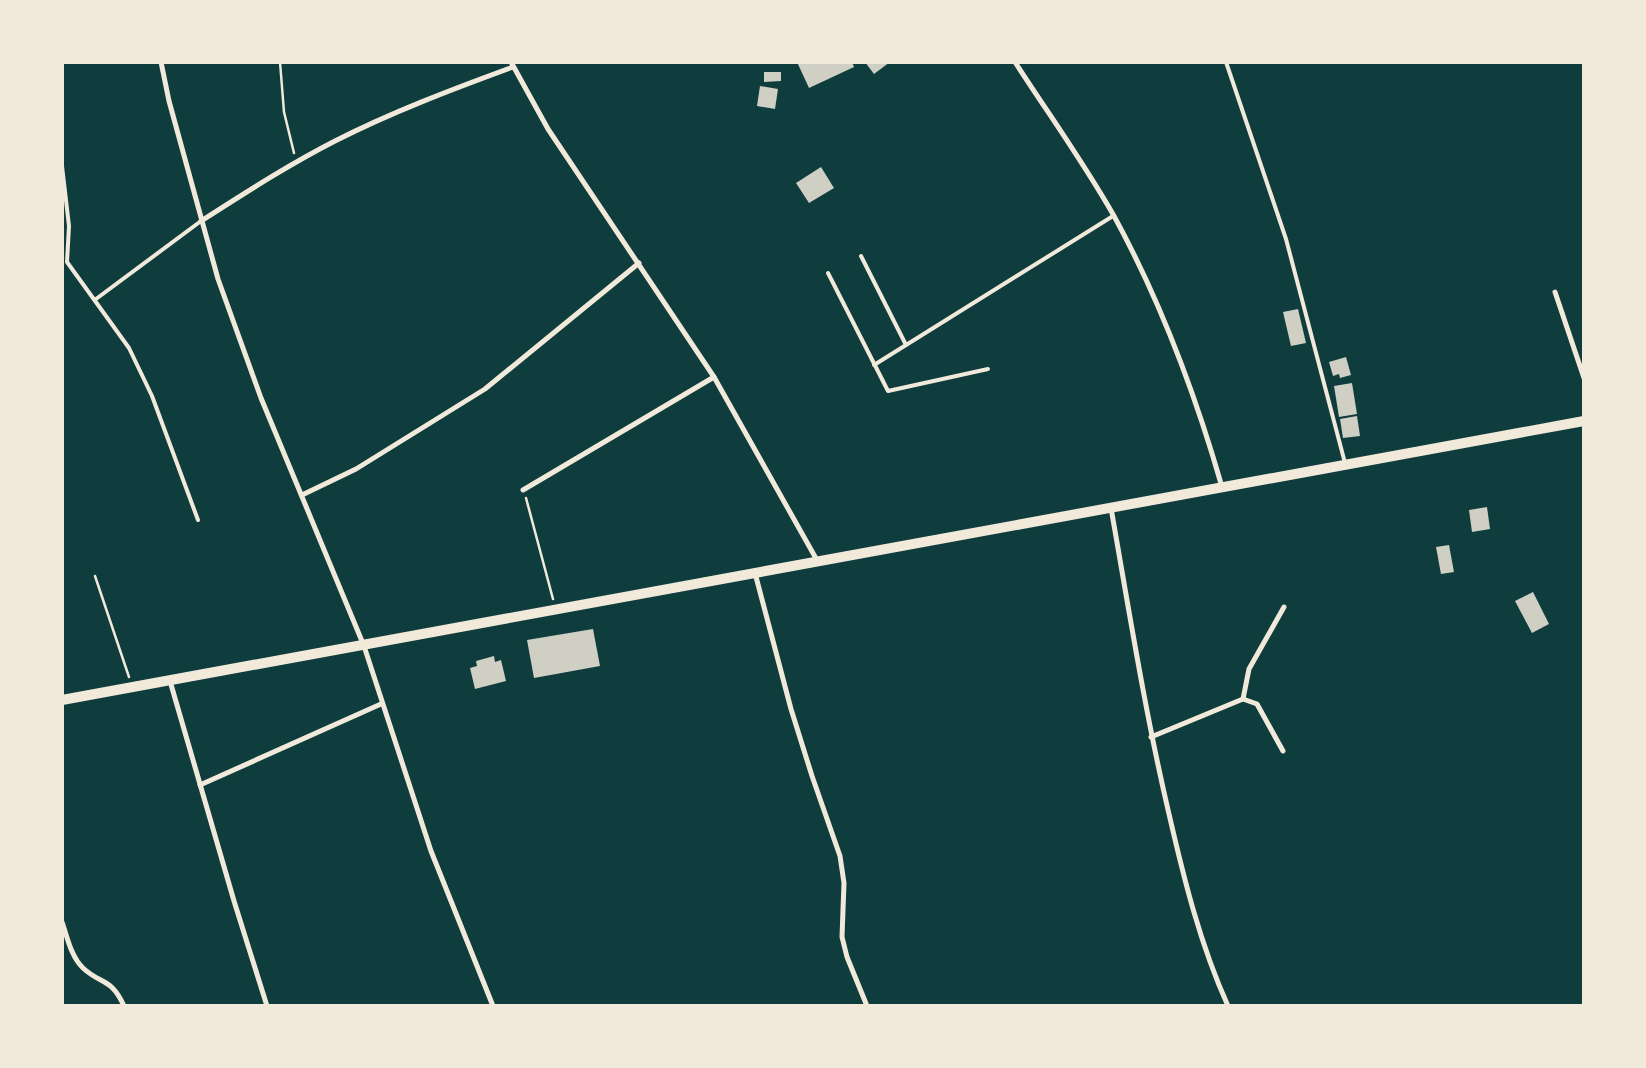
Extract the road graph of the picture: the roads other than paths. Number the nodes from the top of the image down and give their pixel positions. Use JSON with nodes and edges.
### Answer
{"nodes":[{"id":1,"x":161,"y":62,"type":"edge"},
{"id":2,"x":1015,"y":62,"type":"edge"},
{"id":3,"x":1226,"y":62,"type":"edge"},
{"id":4,"x":512,"y":65,"type":"edge"},
{"id":5,"x":62,"y":166,"type":"edge"},
{"id":6,"x":1113,"y":216,"type":"junction"},
{"id":7,"x":201,"y":221,"type":"junction"},
{"id":8,"x":861,"y":256,"type":"dead end"},
{"id":9,"x":65,"y":262,"type":"edge"},
{"id":10,"x":639,"y":263,"type":"junction"},
{"id":11,"x":828,"y":273,"type":"dead end"},
{"id":12,"x":1556,"y":292,"type":"dead end"},
{"id":13,"x":96,"y":300,"type":"junction"},
{"id":14,"x":906,"y":345,"type":"junction"},
{"id":15,"x":874,"y":365,"type":"junction"},
{"id":16,"x":988,"y":369,"type":"dead end"},
{"id":17,"x":714,"y":377,"type":"junction"},
{"id":18,"x":1584,"y":378,"type":"edge"},
{"id":19,"x":1584,"y":421,"type":"edge"},
{"id":20,"x":1345,"y":464,"type":"junction"},
{"id":21,"x":1222,"y":487,"type":"junction"},
{"id":22,"x":523,"y":490,"type":"road end"},
{"id":23,"x":302,"y":495,"type":"junction"},
{"id":24,"x":1112,"y":508,"type":"junction"},
{"id":25,"x":198,"y":520,"type":"dead end"},
{"id":26,"x":818,"y":562,"type":"junction"},
{"id":27,"x":755,"y":574,"type":"junction"},
{"id":28,"x":1284,"y":607,"type":"dead end"},
{"id":29,"x":364,"y":646,"type":"junction"},
{"id":30,"x":170,"y":681,"type":"junction"},
{"id":31,"x":1243,"y":699,"type":"junction"},
{"id":32,"x":62,"y":700,"type":"edge"},
{"id":33,"x":381,"y":704,"type":"junction"},
{"id":34,"x":1151,"y":737,"type":"junction"},
{"id":35,"x":1283,"y":751,"type":"dead end"},
{"id":36,"x":200,"y":785,"type":"junction"},
{"id":37,"x":62,"y":922,"type":"edge"},
{"id":38,"x":1227,"y":1004,"type":"edge"},
{"id":39,"x":124,"y":1006,"type":"edge"},
{"id":40,"x":267,"y":1006,"type":"edge"},
{"id":41,"x":493,"y":1006,"type":"edge"},
{"id":42,"x":867,"y":1006,"type":"edge"},
{"id":43,"x":1221,"y":1006,"type":"edge"}],
"edges":[{"from":1,"to":7,"type":"street"},
{"from":2,"to":6,"type":"street"},
{"from":3,"to":20,"type":"lane"},
{"from":4,"to":7,"type":"street"},
{"from":4,"to":10,"type":"street"},
{"from":5,"to":9,"type":"lane"},
{"from":6,"to":14,"type":"lane"},
{"from":6,"to":21,"type":"street"},
{"from":7,"to":13,"type":"lane"},
{"from":7,"to":23,"type":"street"},
{"from":8,"to":14,"type":"lane"},
{"from":9,"to":13,"type":"lane"},
{"from":10,"to":17,"type":"street"},
{"from":10,"to":23,"type":"street"},
{"from":11,"to":15,"type":"lane"},
{"from":12,"to":18,"type":"street"},
{"from":13,"to":25,"type":"lane"},
{"from":14,"to":15,"type":"lane"},
{"from":15,"to":16,"type":"lane"},
{"from":17,"to":22,"type":"street"},
{"from":17,"to":26,"type":"street"},
{"from":19,"to":20,"type":"main road"},
{"from":20,"to":21,"type":"main road"},
{"from":21,"to":24,"type":"main road"},
{"from":23,"to":29,"type":"street"},
{"from":24,"to":26,"type":"main road"},
{"from":24,"to":34,"type":"street"},
{"from":26,"to":27,"type":"main road"},
{"from":27,"to":29,"type":"main road"},
{"from":27,"to":42,"type":"street"},
{"from":28,"to":31,"type":"street"},
{"from":29,"to":30,"type":"main road"},
{"from":29,"to":33,"type":"street"},
{"from":30,"to":32,"type":"main road"},
{"from":30,"to":36,"type":"street"},
{"from":31,"to":34,"type":"street"},
{"from":31,"to":35,"type":"street"},
{"from":33,"to":36,"type":"street"},
{"from":33,"to":41,"type":"street"},
{"from":34,"to":38,"type":"street"},
{"from":36,"to":40,"type":"street"},
{"from":37,"to":39,"type":"street"},
{"from":38,"to":43,"type":"street"}]}
